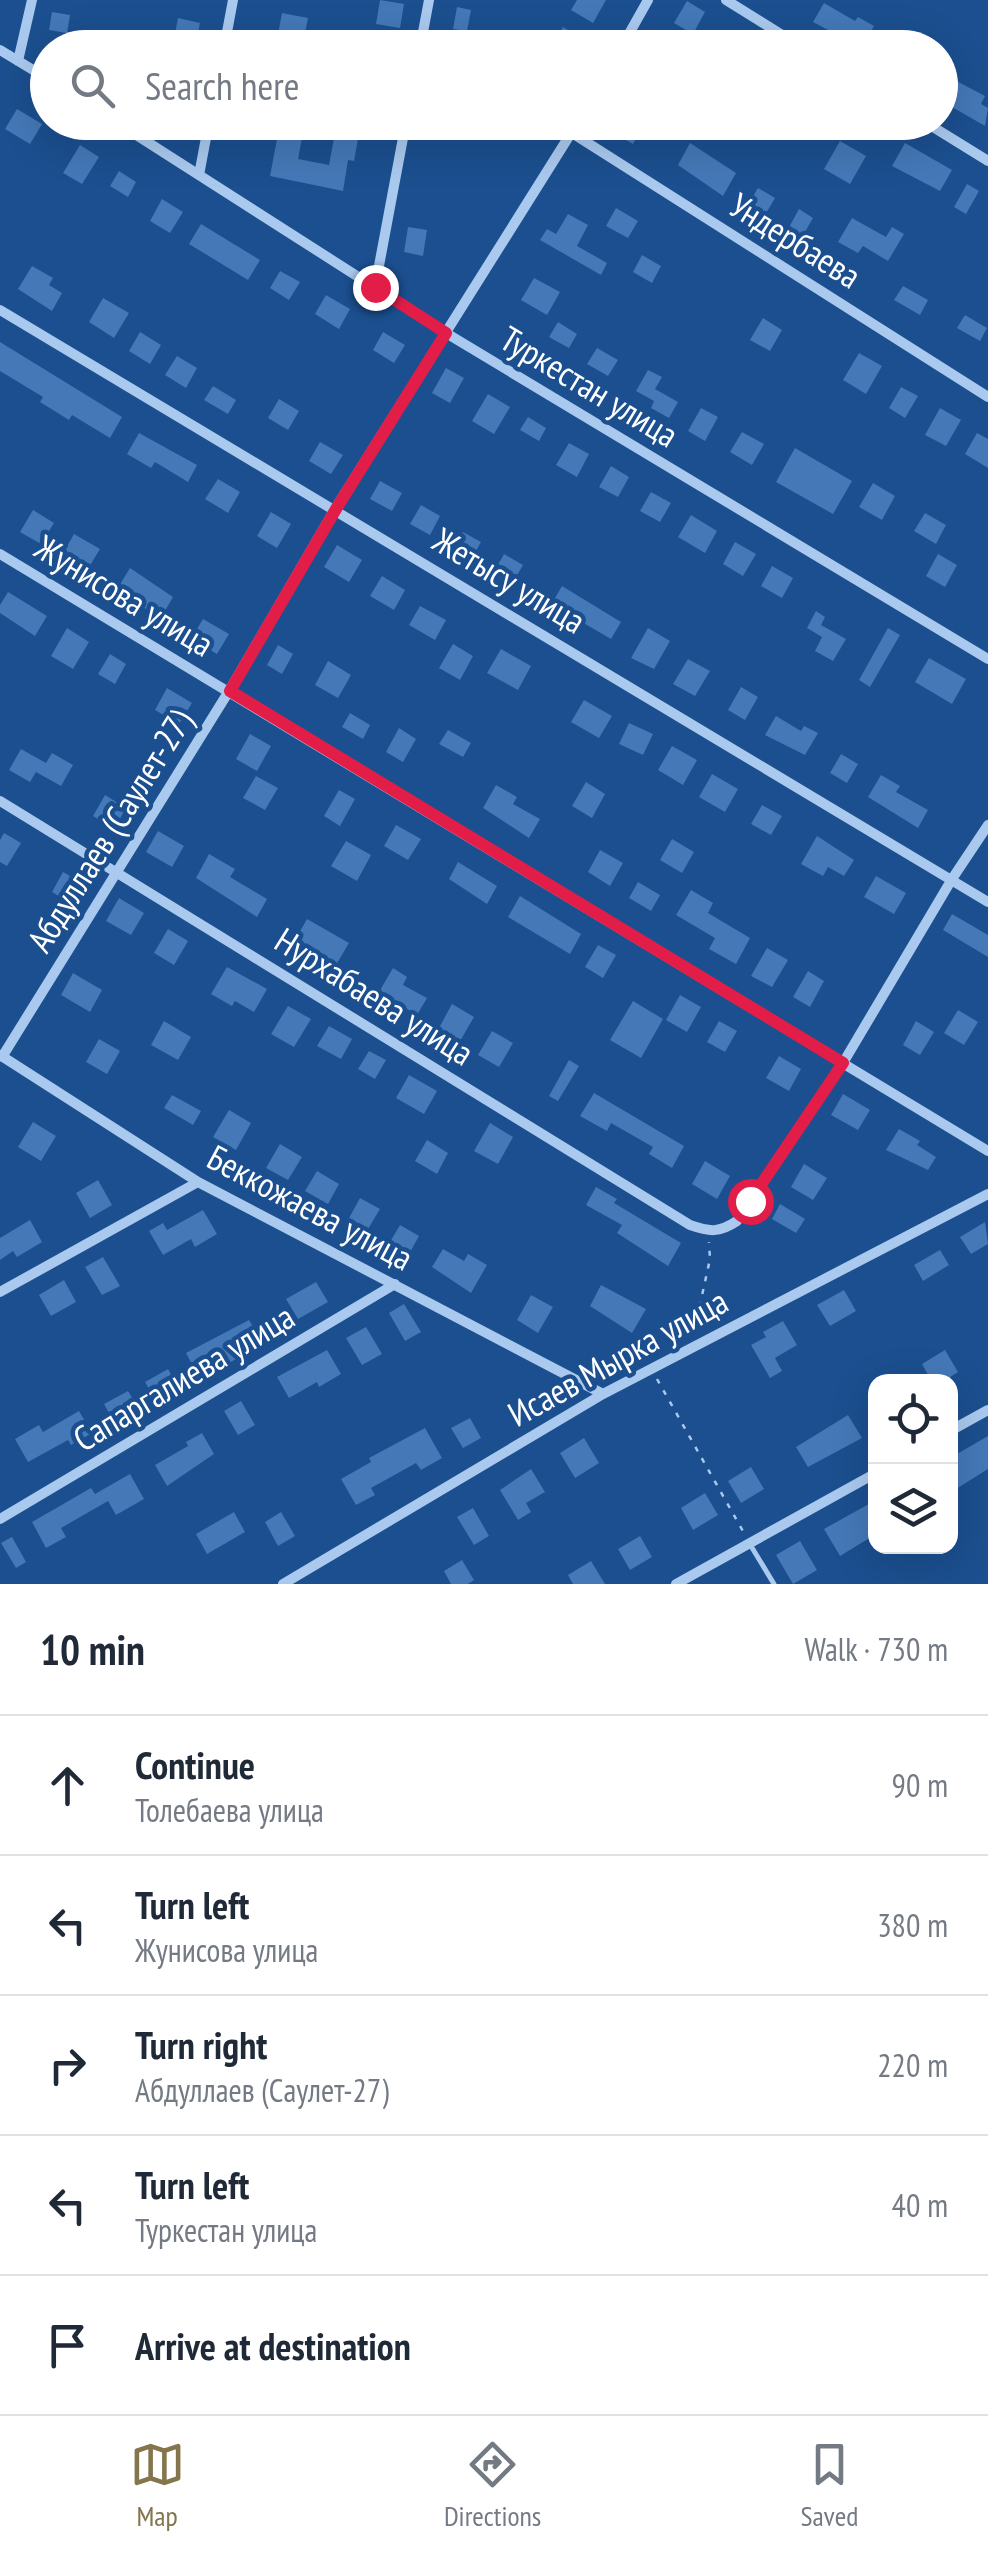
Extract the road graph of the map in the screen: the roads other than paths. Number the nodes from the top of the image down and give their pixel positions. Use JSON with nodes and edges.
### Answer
{"nodes":[{"id":1,"x":32,"y":0,"type":"edge"},
{"id":2,"x":233,"y":0,"type":"edge"},
{"id":3,"x":429,"y":0,"type":"edge"},
{"id":4,"x":648,"y":0,"type":"edge"},
{"id":5,"x":726,"y":0,"type":"edge"},
{"id":6,"x":227,"y":30,"type":"edge"},
{"id":7,"x":423,"y":30,"type":"edge"},
{"id":8,"x":630,"y":30,"type":"edge"},
{"id":9,"x":774,"y":30,"type":"edge"},
{"id":10,"x":0,"y":50,"type":"edge"},
{"id":11,"x":18,"y":61,"type":"junction"},
{"id":12,"x":30,"y":68,"type":"edge"},
{"id":13,"x":145,"y":140,"type":"edge"},
{"id":14,"x":206,"y":140,"type":"edge"},
{"id":15,"x":403,"y":140,"type":"edge"},
{"id":16,"x":567,"y":140,"type":"edge"},
{"id":17,"x":593,"y":140,"type":"edge"},
{"id":18,"x":953,"y":140,"type":"edge"},
{"id":19,"x":988,"y":162,"type":"edge"},
{"id":20,"x":199,"y":174,"type":"junction"},
{"id":21,"x":375,"y":287,"type":"junction"},
{"id":22,"x":0,"y":310,"type":"edge"},
{"id":23,"x":446,"y":333,"type":"junction"},
{"id":24,"x":988,"y":397,"type":"edge"},
{"id":25,"x":336,"y":509,"type":"junction"},
{"id":26,"x":0,"y":554,"type":"edge"},
{"id":27,"x":988,"y":659,"type":"edge"},
{"id":28,"x":230,"y":691,"type":"junction"},
{"id":29,"x":0,"y":802,"type":"edge"},
{"id":30,"x":988,"y":825,"type":"edge"},
{"id":31,"x":118,"y":872,"type":"junction"},
{"id":32,"x":952,"y":879,"type":"junction"},
{"id":33,"x":988,"y":902,"type":"edge"},
{"id":34,"x":1,"y":1056,"type":"edge"},
{"id":35,"x":843,"y":1063,"type":"junction"},
{"id":36,"x":988,"y":1152,"type":"edge"},
{"id":37,"x":198,"y":1182,"type":"junction"},
{"id":38,"x":988,"y":1194,"type":"edge"},
{"id":39,"x":396,"y":1284,"type":"junction"},
{"id":40,"x":0,"y":1292,"type":"edge"},
{"id":41,"x":602,"y":1394,"type":"junction"},
{"id":42,"x":988,"y":1410,"type":"edge"},
{"id":43,"x":958,"y":1426,"type":"edge"},
{"id":44,"x":868,"y":1477,"type":"edge"},
{"id":45,"x":0,"y":1519,"type":"edge"},
{"id":46,"x":750,"y":1543,"type":"junction"},
{"id":47,"x":300,"y":1579,"type":"edge"},
{"id":48,"x":282,"y":1584,"type":"edge"},
{"id":49,"x":676,"y":1584,"type":"edge"},
{"id":50,"x":774,"y":1584,"type":"edge"}],
"edges":[{"from":1,"to":11,"type":"street"},
{"from":2,"to":6,"type":"street"},
{"from":3,"to":7,"type":"street"},
{"from":4,"to":8,"type":"street"},
{"from":5,"to":9,"type":"street"},
{"from":10,"to":11,"type":"street"},
{"from":11,"to":12,"type":"street"},
{"from":13,"to":20,"type":"street","name":"Туркестан улица"},
{"from":14,"to":20,"type":"street"},
{"from":15,"to":21,"type":"street"},
{"from":16,"to":23,"type":"street","name":"Абдуллаев (Саулет-27)"},
{"from":17,"to":24,"type":"street","name":"Ундербаева"},
{"from":18,"to":19,"type":"street"},
{"from":20,"to":21,"type":"street","name":"Туркестан улица"},
{"from":21,"to":23,"type":"street","name":"Туркестан улица"},
{"from":22,"to":25,"type":"street","name":"Жетысу улица"},
{"from":23,"to":25,"type":"street","name":"Абдуллаев (Саулет-27)"},
{"from":23,"to":27,"type":"street","name":"Туркестан улица"},
{"from":25,"to":28,"type":"street","name":"Абдуллаев (Саулет-27)"},
{"from":25,"to":32,"type":"street","name":"Жетысу улица"},
{"from":26,"to":28,"type":"street","name":"Жунисова улица"},
{"from":28,"to":31,"type":"street","name":"Абдуллаев (Саулет-27)"},
{"from":28,"to":35,"type":"street","name":"Жунисова улица"},
{"from":29,"to":31,"type":"street","name":"Нурхабаева улица"},
{"from":30,"to":32,"type":"street"},
{"from":31,"to":34,"type":"street","name":"Абдуллаев (Саулет-27)"},
{"from":31,"to":35,"type":"street","name":"Нурхабаева улица"},
{"from":32,"to":33,"type":"street","name":"Жетысу улица"},
{"from":32,"to":35,"type":"street"},
{"from":34,"to":37,"type":"street","name":"Беккожаева улица"},
{"from":35,"to":36,"type":"street","name":"Жунисова улица"},
{"from":37,"to":39,"type":"street","name":"Беккожаева улица"},
{"from":37,"to":40,"type":"street"},
{"from":38,"to":41,"type":"street","name":"Исаев Мырка улица"},
{"from":39,"to":41,"type":"street","name":"Беккожаева улица"},
{"from":39,"to":45,"type":"street","name":"Сапаргалиева улица"},
{"from":41,"to":47,"type":"street","name":"Исаев Мырка улица"},
{"from":42,"to":43,"type":"street"},
{"from":44,"to":46,"type":"street"},
{"from":46,"to":49,"type":"street"},
{"from":46,"to":50,"type":"lane"},
{"from":47,"to":48,"type":"street","name":"Исаев Мырка улица"}]}
